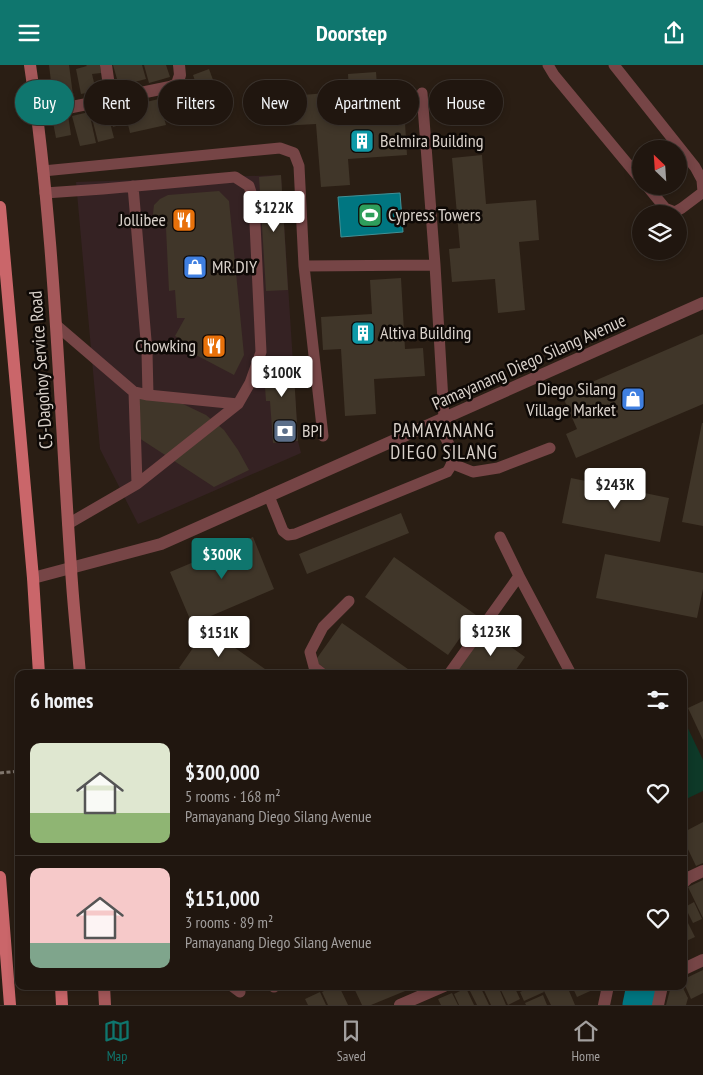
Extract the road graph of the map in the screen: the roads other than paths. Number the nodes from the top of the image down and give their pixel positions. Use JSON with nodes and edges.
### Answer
{"nodes":[{"id":1,"x":30,"y":65,"type":"edge"},
{"id":2,"x":106,"y":65,"type":"edge"},
{"id":3,"x":179,"y":65,"type":"edge"},
{"id":4,"x":548,"y":65,"type":"edge"},
{"id":5,"x":614,"y":65,"type":"edge"},
{"id":6,"x":32,"y":80,"type":"edge"},
{"id":7,"x":108,"y":80,"type":"edge"},
{"id":8,"x":148,"y":91,"type":"edge"},
{"id":9,"x":422,"y":93,"type":"dead end"},
{"id":10,"x":39,"y":125,"type":"edge"},
{"id":11,"x":674,"y":140,"type":"edge"},
{"id":12,"x":688,"y":158,"type":"edge"},
{"id":13,"x":632,"y":169,"type":"edge"},
{"id":14,"x":43,"y":171,"type":"junction"},
{"id":15,"x":133,"y":186,"type":"junction"},
{"id":16,"x":45,"y":193,"type":"junction"},
{"id":17,"x":654,"y":195,"type":"edge"},
{"id":18,"x":0,"y":207,"type":"edge"},
{"id":19,"x":435,"y":265,"type":"junction"},
{"id":20,"x":304,"y":266,"type":"junction"},
{"id":21,"x":703,"y":303,"type":"edge"},
{"id":22,"x":56,"y":325,"type":"junction"},
{"id":23,"x":134,"y":392,"type":"junction"},
{"id":24,"x":148,"y":395,"type":"junction"},
{"id":25,"x":238,"y":404,"type":"junction"},
{"id":26,"x":440,"y":420,"type":"junction"},
{"id":27,"x":323,"y":436,"type":"dead end"},
{"id":28,"x":550,"y":449,"type":"dead end"},
{"id":29,"x":453,"y":464,"type":"junction"},
{"id":30,"x":137,"y":484,"type":"junction"},
{"id":31,"x":270,"y":496,"type":"junction"},
{"id":32,"x":68,"y":524,"type":"junction"},
{"id":33,"x":500,"y":537,"type":"dead end"},
{"id":34,"x":71,"y":569,"type":"junction"},
{"id":35,"x":519,"y":576,"type":"junction"},
{"id":36,"x":33,"y":578,"type":"junction"},
{"id":37,"x":349,"y":601,"type":"dead end"},
{"id":38,"x":39,"y":670,"type":"edge"},
{"id":39,"x":80,"y":670,"type":"edge"},
{"id":40,"x":318,"y":670,"type":"edge"},
{"id":41,"x":452,"y":670,"type":"edge"},
{"id":42,"x":569,"y":670,"type":"edge"},
{"id":43,"x":703,"y":871,"type":"edge"},
{"id":44,"x":0,"y":877,"type":"edge"},
{"id":45,"x":687,"y":879,"type":"edge"},
{"id":46,"x":703,"y":960,"type":"edge"},
{"id":47,"x":687,"y":968,"type":"edge"},
{"id":48,"x":61,"y":990,"type":"edge"},
{"id":49,"x":104,"y":990,"type":"edge"},
{"id":50,"x":435,"y":990,"type":"edge"},
{"id":51,"x":607,"y":990,"type":"edge"},
{"id":52,"x":661,"y":990,"type":"edge"},
{"id":53,"x":10,"y":1005,"type":"edge"},
{"id":54,"x":62,"y":1005,"type":"edge"},
{"id":55,"x":105,"y":1005,"type":"edge"},
{"id":56,"x":400,"y":1005,"type":"edge"},
{"id":57,"x":604,"y":1005,"type":"edge"},
{"id":58,"x":658,"y":1005,"type":"edge"}],
"edges":[{"from":1,"to":6,"type":"main road","name":"C5-Dagohoy Service Road"},
{"from":2,"to":7,"type":"street"},
{"from":3,"to":8,"type":"street"},
{"from":4,"to":13,"type":"lane"},
{"from":5,"to":11,"type":"lane"},
{"from":9,"to":19,"type":"lane"},
{"from":10,"to":14,"type":"main road","name":"C5-Dagohoy Service Road"},
{"from":12,"to":17,"type":"lane"},
{"from":14,"to":16,"type":"main road","name":"C5-Dagohoy Service Road"},
{"from":14,"to":20,"type":"lane"},
{"from":15,"to":16,"type":"lane"},
{"from":15,"to":24,"type":"lane"},
{"from":15,"to":25,"type":"lane"},
{"from":16,"to":22,"type":"main road","name":"C5-Dagohoy Service Road"},
{"from":18,"to":36,"type":"main road"},
{"from":19,"to":20,"type":"lane"},
{"from":19,"to":26,"type":"lane"},
{"from":20,"to":27,"type":"lane"},
{"from":21,"to":26,"type":"street","name":"Pamayanang Diego Silang Avenue"},
{"from":22,"to":23,"type":"lane"},
{"from":22,"to":32,"type":"main road","name":"C5-Dagohoy Service Road"},
{"from":23,"to":24,"type":"lane"},
{"from":23,"to":30,"type":"lane"},
{"from":24,"to":25,"type":"lane"},
{"from":25,"to":30,"type":"lane"},
{"from":26,"to":29,"type":"lane"},
{"from":26,"to":31,"type":"street","name":"Pamayanang Diego Silang Avenue"},
{"from":28,"to":29,"type":"lane"},
{"from":29,"to":31,"type":"lane"},
{"from":30,"to":32,"type":"lane"},
{"from":31,"to":34,"type":"street","name":"Pamayanang Diego Silang Avenue"},
{"from":32,"to":34,"type":"main road","name":"C5-Dagohoy Service Road"},
{"from":33,"to":35,"type":"lane"},
{"from":34,"to":36,"type":"street","name":"Pamayanang Diego Silang Avenue"},
{"from":34,"to":39,"type":"main road","name":"C5-Dagohoy Service Road"},
{"from":35,"to":41,"type":"lane"},
{"from":35,"to":42,"type":"lane"},
{"from":36,"to":38,"type":"main road"},
{"from":37,"to":40,"type":"lane"},
{"from":43,"to":45,"type":"street"},
{"from":44,"to":53,"type":"main road"},
{"from":46,"to":47,"type":"street"},
{"from":48,"to":54,"type":"main road"},
{"from":49,"to":55,"type":"main road"},
{"from":50,"to":56,"type":"street"},
{"from":51,"to":57,"type":"street"},
{"from":52,"to":58,"type":"street"}]}
